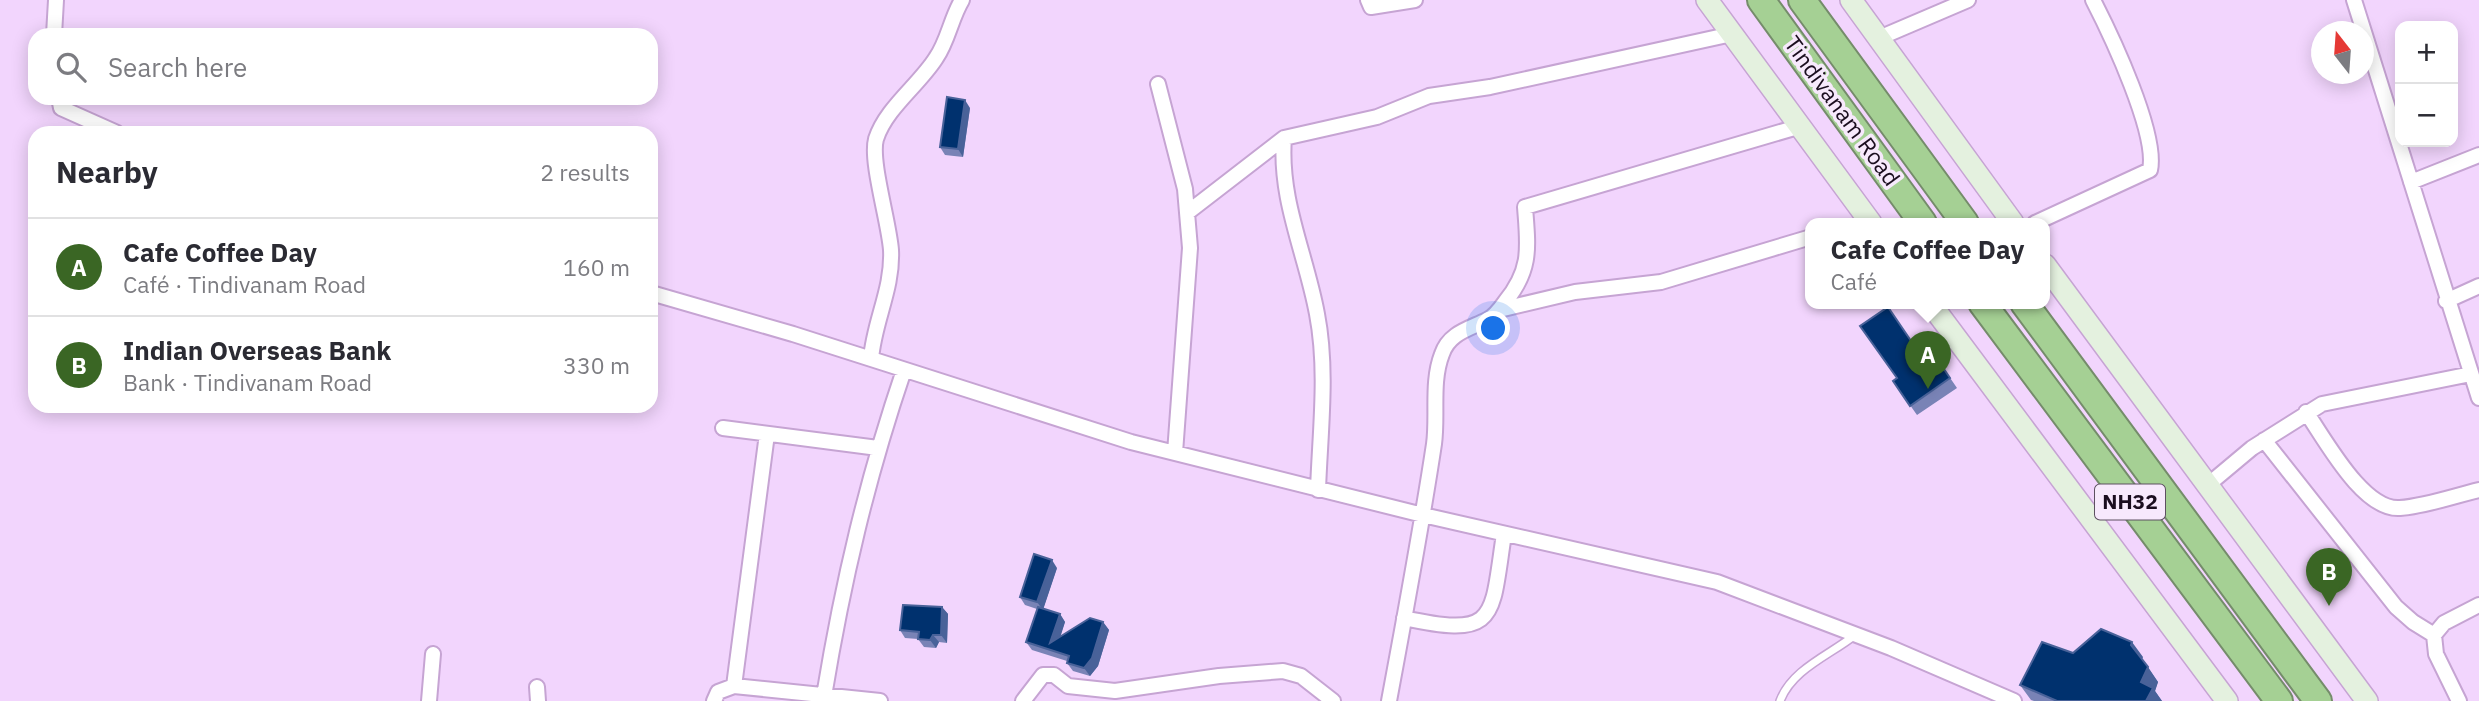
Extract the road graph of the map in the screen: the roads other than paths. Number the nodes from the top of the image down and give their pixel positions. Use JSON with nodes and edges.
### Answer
{"nodes":[{"id":1,"x":55,"y":0,"type":"edge"},
{"id":2,"x":962,"y":0,"type":"edge"},
{"id":3,"x":1368,"y":0,"type":"edge"},
{"id":4,"x":1415,"y":0,"type":"edge"},
{"id":5,"x":1707,"y":0,"type":"edge"},
{"id":6,"x":1761,"y":0,"type":"edge"},
{"id":7,"x":1801,"y":0,"type":"edge"},
{"id":8,"x":1851,"y":0,"type":"edge"},
{"id":9,"x":1968,"y":0,"type":"edge"},
{"id":10,"x":2093,"y":0,"type":"edge"},
{"id":11,"x":2354,"y":0,"type":"edge"},
{"id":12,"x":54,"y":28,"type":"edge"},
{"id":13,"x":1732,"y":34,"type":"junction"},
{"id":14,"x":1879,"y":38,"type":"junction"},
{"id":15,"x":1158,"y":84,"type":"dead end"},
{"id":16,"x":60,"y":105,"type":"edge"},
{"id":17,"x":101,"y":126,"type":"edge"},
{"id":18,"x":1801,"y":126,"type":"junction"},
{"id":19,"x":1284,"y":138,"type":"junction"},
{"id":20,"x":2479,"y":155,"type":"edge"},
{"id":21,"x":2411,"y":182,"type":"junction"},
{"id":22,"x":1187,"y":213,"type":"junction"},
{"id":23,"x":1864,"y":218,"type":"edge"},
{"id":24,"x":1919,"y":218,"type":"edge"},
{"id":25,"x":1961,"y":218,"type":"edge"},
{"id":26,"x":2009,"y":218,"type":"edge"},
{"id":27,"x":2047,"y":218,"type":"edge"},
{"id":28,"x":1805,"y":239,"type":"edge"},
{"id":29,"x":2050,"y":272,"type":"edge"},
{"id":30,"x":2479,"y":286,"type":"edge"},
{"id":31,"x":658,"y":295,"type":"edge"},
{"id":32,"x":2446,"y":301,"type":"junction"},
{"id":33,"x":1934,"y":309,"type":"edge"},
{"id":34,"x":1986,"y":309,"type":"edge"},
{"id":35,"x":2028,"y":309,"type":"edge"},
{"id":36,"x":1499,"y":310,"type":"junction"},
{"id":37,"x":871,"y":359,"type":"junction"},
{"id":38,"x":904,"y":370,"type":"junction"},
{"id":39,"x":2471,"y":374,"type":"junction"},
{"id":40,"x":2479,"y":398,"type":"edge"},
{"id":41,"x":2306,"y":412,"type":"junction"},
{"id":42,"x":723,"y":428,"type":"dead end"},
{"id":43,"x":767,"y":434,"type":"junction"},
{"id":44,"x":2264,"y":440,"type":"junction"},
{"id":45,"x":878,"y":448,"type":"junction"},
{"id":46,"x":1175,"y":453,"type":"junction"},
{"id":47,"x":2209,"y":484,"type":"junction"},
{"id":48,"x":1318,"y":490,"type":"junction"},
{"id":49,"x":2479,"y":490,"type":"edge"},
{"id":50,"x":1423,"y":516,"type":"junction"},
{"id":51,"x":1504,"y":534,"type":"junction"},
{"id":52,"x":2479,"y":605,"type":"edge"},
{"id":53,"x":1404,"y":618,"type":"junction"},
{"id":54,"x":1856,"y":634,"type":"junction"},
{"id":55,"x":2434,"y":635,"type":"junction"},
{"id":56,"x":433,"y":654,"type":"dead end"},
{"id":57,"x":734,"y":685,"type":"junction"},
{"id":58,"x":824,"y":696,"type":"junction"},
{"id":59,"x":429,"y":701,"type":"edge"},
{"id":60,"x":714,"y":701,"type":"edge"},
{"id":61,"x":880,"y":701,"type":"edge"},
{"id":62,"x":1023,"y":701,"type":"edge"},
{"id":63,"x":1333,"y":701,"type":"edge"},
{"id":64,"x":1389,"y":701,"type":"edge"},
{"id":65,"x":1780,"y":701,"type":"edge"},
{"id":66,"x":2014,"y":701,"type":"edge"},
{"id":67,"x":2227,"y":701,"type":"edge"},
{"id":68,"x":2279,"y":701,"type":"edge"},
{"id":69,"x":2318,"y":701,"type":"edge"},
{"id":70,"x":2367,"y":701,"type":"edge"},
{"id":71,"x":2459,"y":701,"type":"edge"}],
"edges":[{"from":1,"to":12,"type":"street"},
{"from":2,"to":37,"type":"street"},
{"from":3,"to":4,"type":"street"},
{"from":5,"to":13,"type":"street"},
{"from":6,"to":24,"type":"highway","name":"Tindivanam Road"},
{"from":7,"to":25,"type":"highway"},
{"from":8,"to":14,"type":"street"},
{"from":9,"to":14,"type":"street"},
{"from":10,"to":27,"type":"street"},
{"from":11,"to":21,"type":"street"},
{"from":13,"to":18,"type":"street"},
{"from":13,"to":19,"type":"street"},
{"from":14,"to":26,"type":"street"},
{"from":15,"to":22,"type":"street"},
{"from":16,"to":17,"type":"street"},
{"from":18,"to":23,"type":"street"},
{"from":18,"to":36,"type":"street"},
{"from":19,"to":22,"type":"street"},
{"from":19,"to":48,"type":"street"},
{"from":20,"to":21,"type":"street"},
{"from":21,"to":32,"type":"street"},
{"from":22,"to":46,"type":"street"},
{"from":28,"to":36,"type":"street"},
{"from":29,"to":47,"type":"street"},
{"from":30,"to":32,"type":"street"},
{"from":31,"to":37,"type":"street"},
{"from":32,"to":39,"type":"street"},
{"from":33,"to":67,"type":"street"},
{"from":34,"to":68,"type":"highway","number":"NH32"},
{"from":35,"to":69,"type":"highway","number":"NH32"},
{"from":36,"to":50,"type":"street"},
{"from":37,"to":38,"type":"street"},
{"from":38,"to":45,"type":"street"},
{"from":38,"to":46,"type":"street"},
{"from":39,"to":40,"type":"street"},
{"from":39,"to":41,"type":"street"},
{"from":41,"to":44,"type":"street"},
{"from":41,"to":49,"type":"street"},
{"from":42,"to":43,"type":"street"},
{"from":43,"to":45,"type":"street"},
{"from":43,"to":57,"type":"street"},
{"from":44,"to":47,"type":"street"},
{"from":44,"to":55,"type":"street"},
{"from":45,"to":58,"type":"street"},
{"from":46,"to":48,"type":"street"},
{"from":47,"to":70,"type":"street"},
{"from":48,"to":50,"type":"street"},
{"from":50,"to":51,"type":"street"},
{"from":50,"to":53,"type":"street"},
{"from":51,"to":53,"type":"street"},
{"from":51,"to":54,"type":"street"},
{"from":52,"to":55,"type":"street"},
{"from":53,"to":64,"type":"street"},
{"from":54,"to":65,"type":"lane"},
{"from":54,"to":66,"type":"street"},
{"from":55,"to":71,"type":"street"},
{"from":56,"to":59,"type":"street"},
{"from":57,"to":58,"type":"street"},
{"from":57,"to":60,"type":"street"},
{"from":58,"to":61,"type":"street"},
{"from":62,"to":63,"type":"street"}]}
